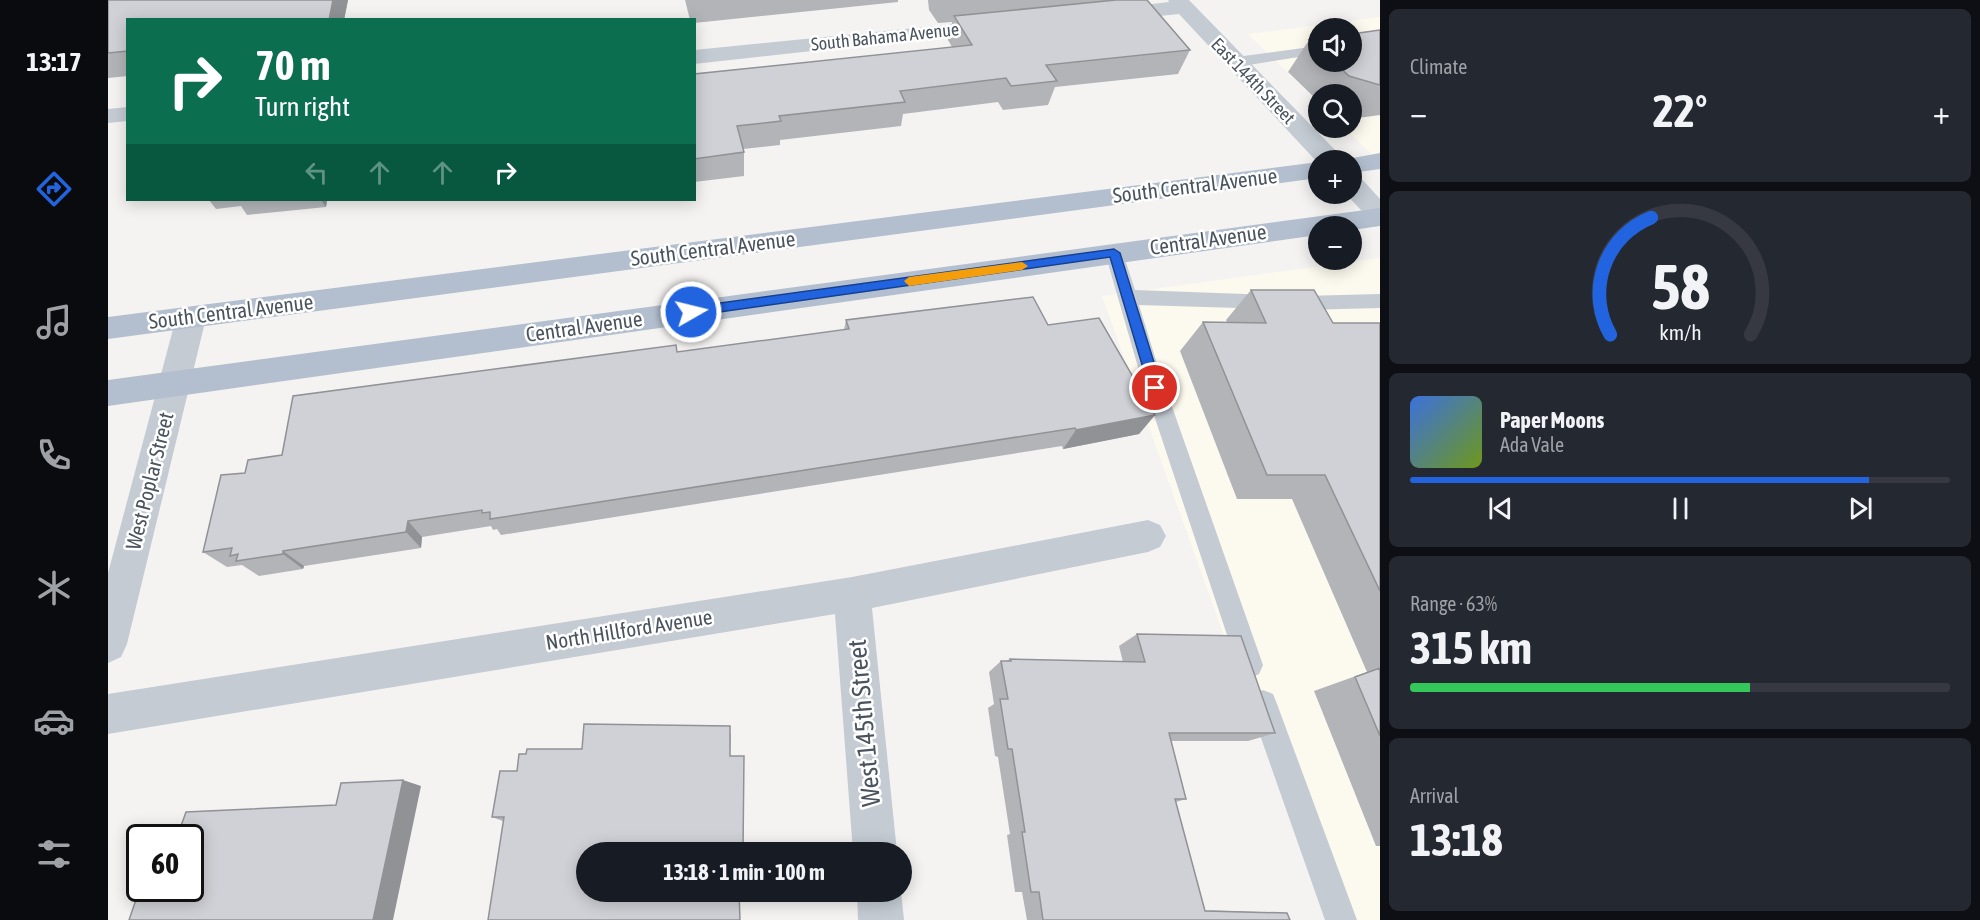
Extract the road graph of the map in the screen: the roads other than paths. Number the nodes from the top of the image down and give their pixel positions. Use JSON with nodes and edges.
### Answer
{"nodes":[{"id":1,"x":1180,"y":3,"type":"edge"},
{"id":2,"x":1093,"y":16,"type":"edge"},
{"id":3,"x":1011,"y":25,"type":"edge"},
{"id":4,"x":1308,"y":51,"type":"edge"},
{"id":5,"x":696,"y":57,"type":"edge"},
{"id":6,"x":1236,"y":62,"type":"junction"},
{"id":7,"x":126,"y":114,"type":"edge"},
{"id":8,"x":108,"y":116,"type":"edge"},
{"id":9,"x":1320,"y":150,"type":"edge"},
{"id":10,"x":1380,"y":161,"type":"edge"},
{"id":11,"x":1362,"y":164,"type":"edge"},
{"id":12,"x":1308,"y":171,"type":"edge"},
{"id":13,"x":1362,"y":195,"type":"edge"},
{"id":14,"x":1380,"y":216,"type":"edge"},
{"id":15,"x":1114,"y":253,"type":"junction"},
{"id":16,"x":1128,"y":297,"type":"junction"},
{"id":17,"x":1380,"y":301,"type":"edge"},
{"id":18,"x":190,"y":318,"type":"junction"},
{"id":19,"x":108,"y":328,"type":"edge"},
{"id":20,"x":174,"y":384,"type":"junction"},
{"id":21,"x":108,"y":393,"type":"edge"},
{"id":22,"x":1148,"y":536,"type":"dead end"},
{"id":23,"x":852,"y":594,"type":"junction"},
{"id":24,"x":108,"y":644,"type":"edge"},
{"id":25,"x":108,"y":714,"type":"edge"},
{"id":26,"x":874,"y":842,"type":"edge"},
{"id":27,"x":880,"y":902,"type":"edge"},
{"id":28,"x":881,"y":920,"type":"edge"},
{"id":29,"x":1341,"y":920,"type":"edge"}],
"edges":[{"from":1,"to":2,"type":"street"},
{"from":1,"to":6,"type":"street","name":"East 144th Street"},
{"from":3,"to":5,"type":"street","name":"South Bahama Avenue"},
{"from":4,"to":6,"type":"lane"},
{"from":6,"to":9,"type":"street","name":"East 144th Street"},
{"from":7,"to":8,"type":"street"},
{"from":10,"to":11,"type":"main road"},
{"from":12,"to":18,"type":"main road","name":"South Central Avenue"},
{"from":13,"to":14,"type":"street"},
{"from":14,"to":15,"type":"main road","name":"Central Avenue"},
{"from":15,"to":16,"type":"lane"},
{"from":15,"to":20,"type":"main road","name":"Central Avenue"},
{"from":16,"to":17,"type":"lane"},
{"from":16,"to":29,"type":"lane"},
{"from":18,"to":19,"type":"main road","name":"South Central Avenue"},
{"from":18,"to":20,"type":"street","name":"West Poplar Street"},
{"from":20,"to":21,"type":"main road","name":"Central Avenue"},
{"from":20,"to":24,"type":"street","name":"West Poplar Street"},
{"from":22,"to":23,"type":"street","name":"North Hillford Avenue"},
{"from":23,"to":25,"type":"street","name":"North Hillford Avenue"},
{"from":23,"to":26,"type":"street","name":"West 145th Street"},
{"from":27,"to":28,"type":"street"}]}
